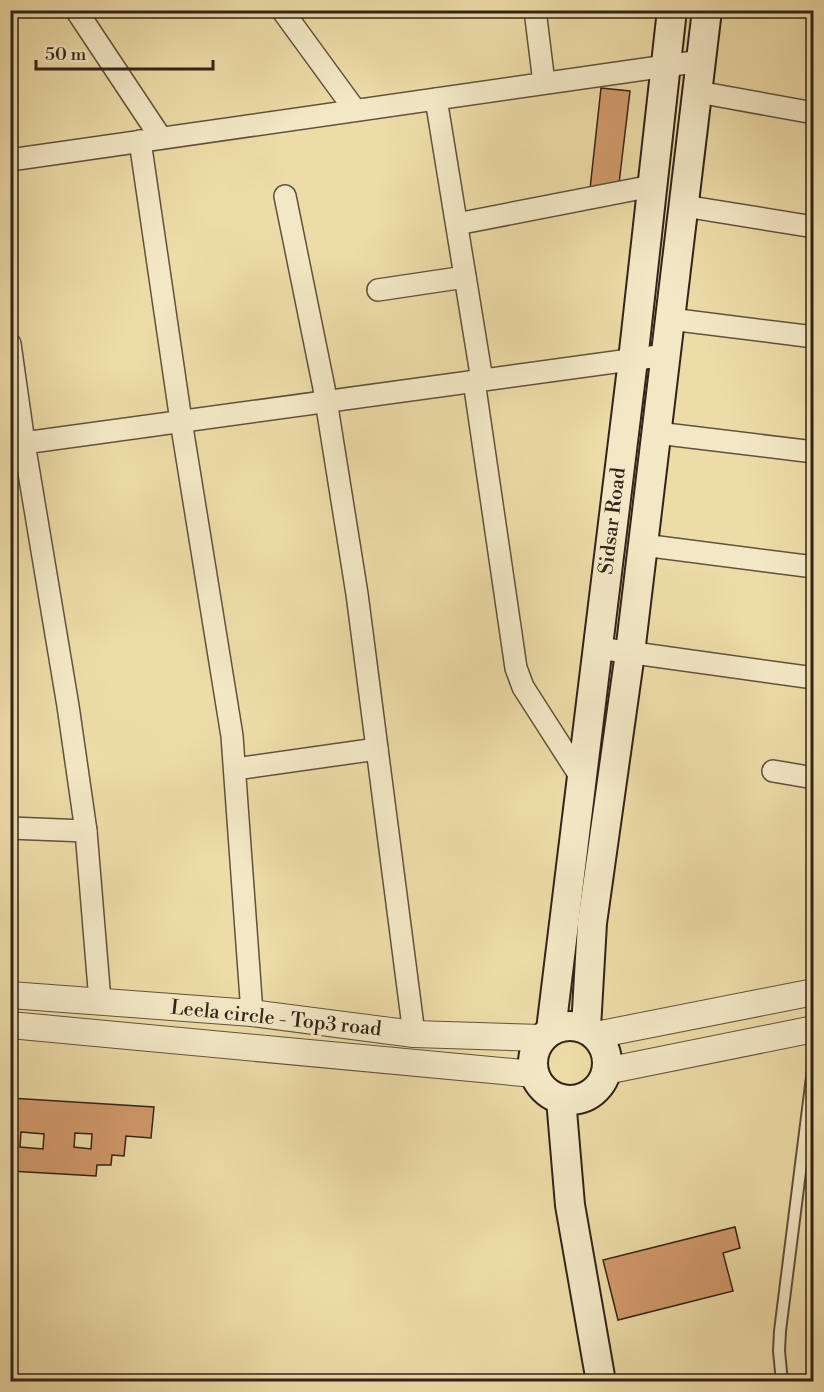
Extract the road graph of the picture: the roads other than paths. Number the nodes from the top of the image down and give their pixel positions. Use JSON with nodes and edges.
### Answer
{"nodes":[{"id":1,"x":76,"y":10,"type":"edge"},
{"id":2,"x":282,"y":10,"type":"edge"},
{"id":3,"x":535,"y":10,"type":"edge"},
{"id":4,"x":672,"y":10,"type":"edge"},
{"id":5,"x":707,"y":10,"type":"edge"},
{"id":6,"x":701,"y":61,"type":"junction"},
{"id":7,"x":665,"y":66,"type":"junction"},
{"id":8,"x":544,"y":84,"type":"junction"},
{"id":9,"x":698,"y":92,"type":"junction"},
{"id":10,"x":436,"y":99,"type":"junction"},
{"id":11,"x":355,"y":110,"type":"junction"},
{"id":12,"x":813,"y":113,"type":"edge"},
{"id":13,"x":161,"y":138,"type":"junction"},
{"id":14,"x":140,"y":141,"type":"junction"},
{"id":15,"x":10,"y":160,"type":"edge"},
{"id":16,"x":652,"y":186,"type":"junction"},
{"id":17,"x":285,"y":196,"type":"dead end"},
{"id":18,"x":684,"y":206,"type":"junction"},
{"id":19,"x":457,"y":224,"type":"junction"},
{"id":20,"x":813,"y":227,"type":"edge"},
{"id":21,"x":465,"y":277,"type":"junction"},
{"id":22,"x":378,"y":290,"type":"dead end"},
{"id":23,"x":670,"y":319,"type":"junction"},
{"id":24,"x":813,"y":337,"type":"edge"},
{"id":25,"x":10,"y":344,"type":"edge"},
{"id":26,"x":666,"y":355,"type":"junction"},
{"id":27,"x":633,"y":360,"type":"junction"},
{"id":28,"x":478,"y":380,"type":"junction"},
{"id":29,"x":326,"y":401,"type":"junction"},
{"id":30,"x":181,"y":421,"type":"junction"},
{"id":31,"x":657,"y":433,"type":"junction"},
{"id":32,"x":17,"y":444,"type":"edge"},
{"id":33,"x":813,"y":452,"type":"edge"},
{"id":34,"x":643,"y":545,"type":"junction"},
{"id":35,"x":813,"y":567,"type":"edge"},
{"id":36,"x":598,"y":648,"type":"junction"},
{"id":37,"x":630,"y":653,"type":"junction"},
{"id":38,"x":813,"y":678,"type":"edge"},
{"id":39,"x":377,"y":749,"type":"junction"},
{"id":40,"x":235,"y":769,"type":"junction"},
{"id":41,"x":773,"y":771,"type":"dead end"},
{"id":42,"x":813,"y":778,"type":"edge"},
{"id":43,"x":582,"y":779,"type":"junction"},
{"id":44,"x":10,"y":828,"type":"edge"},
{"id":45,"x":86,"y":831,"type":"junction"},
{"id":46,"x":813,"y":992,"type":"edge"},
{"id":47,"x":10,"y":995,"type":"edge"},
{"id":48,"x":100,"y":1001,"type":"junction"},
{"id":49,"x":128,"y":1003,"type":"junction"},
{"id":50,"x":252,"y":1013,"type":"junction"},
{"id":51,"x":10,"y":1025,"type":"edge"},
{"id":52,"x":813,"y":1029,"type":"edge"},
{"id":53,"x":591,"y":1032,"type":"junction"},
{"id":54,"x":414,"y":1034,"type":"junction"},
{"id":55,"x":546,"y":1034,"type":"junction"},
{"id":56,"x":126,"y":1035,"type":"junction"},
{"id":57,"x":813,"y":1060,"type":"edge"},
{"id":58,"x":606,"y":1071,"type":"junction"},
{"id":59,"x":534,"y":1074,"type":"junction"},
{"id":60,"x":561,"y":1099,"type":"junction"},
{"id":61,"x":601,"y":1382,"type":"edge"},
{"id":62,"x":782,"y":1382,"type":"edge"}],
"edges":[{"from":1,"to":13,"type":"street"},
{"from":2,"to":11,"type":"street"},
{"from":3,"to":8,"type":"street"},
{"from":4,"to":7,"type":"main road","name":"Sidsar Road"},
{"from":5,"to":6,"type":"main road","name":"Sidsar Road"},
{"from":6,"to":7,"type":"street"},
{"from":6,"to":9,"type":"main road","name":"Sidsar Road"},
{"from":7,"to":8,"type":"street"},
{"from":7,"to":16,"type":"main road","name":"Sidsar Road"},
{"from":8,"to":10,"type":"street"},
{"from":9,"to":12,"type":"street"},
{"from":9,"to":18,"type":"main road","name":"Sidsar Road"},
{"from":10,"to":11,"type":"street"},
{"from":10,"to":19,"type":"street"},
{"from":11,"to":13,"type":"street"},
{"from":13,"to":14,"type":"street"},
{"from":14,"to":15,"type":"street"},
{"from":14,"to":30,"type":"street"},
{"from":16,"to":19,"type":"street"},
{"from":16,"to":27,"type":"main road","name":"Sidsar Road"},
{"from":17,"to":29,"type":"street"},
{"from":18,"to":20,"type":"street"},
{"from":18,"to":23,"type":"main road","name":"Sidsar Road"},
{"from":19,"to":21,"type":"street"},
{"from":21,"to":22,"type":"street"},
{"from":21,"to":28,"type":"street"},
{"from":23,"to":24,"type":"street"},
{"from":23,"to":26,"type":"main road","name":"Sidsar Road"},
{"from":25,"to":32,"type":"street"},
{"from":26,"to":27,"type":"street"},
{"from":26,"to":31,"type":"main road","name":"Sidsar Road"},
{"from":27,"to":28,"type":"street"},
{"from":27,"to":36,"type":"main road","name":"Sidsar Road"},
{"from":28,"to":29,"type":"street"},
{"from":28,"to":43,"type":"street"},
{"from":29,"to":30,"type":"street"},
{"from":29,"to":39,"type":"street"},
{"from":30,"to":32,"type":"street"},
{"from":30,"to":40,"type":"street"},
{"from":31,"to":33,"type":"street"},
{"from":31,"to":34,"type":"main road","name":"Sidsar Road"},
{"from":32,"to":45,"type":"street"},
{"from":34,"to":35,"type":"street"},
{"from":34,"to":37,"type":"main road","name":"Sidsar Road"},
{"from":36,"to":37,"type":"street"},
{"from":36,"to":43,"type":"main road","name":"Sidsar Road"},
{"from":37,"to":38,"type":"street"},
{"from":37,"to":53,"type":"main road","name":"Sidsar Road"},
{"from":39,"to":40,"type":"street"},
{"from":39,"to":54,"type":"street"},
{"from":40,"to":50,"type":"street"},
{"from":41,"to":42,"type":"street"},
{"from":43,"to":55,"type":"main road","name":"Sidsar Road"},
{"from":44,"to":45,"type":"street"},
{"from":45,"to":48,"type":"street"},
{"from":46,"to":53,"type":"street"},
{"from":47,"to":48,"type":"street","name":"Leela circle - Top3 road"},
{"from":48,"to":49,"type":"street","name":"Leela circle - Top3 road"},
{"from":49,"to":50,"type":"street","name":"Leela circle - Top3 road"},
{"from":49,"to":56,"type":"street"},
{"from":50,"to":54,"type":"street","name":"Leela circle - Top3 road"},
{"from":51,"to":56,"type":"street","name":"Leela circle - Top3 road"},
{"from":52,"to":58,"type":"street"},
{"from":53,"to":55,"type":"main road"},
{"from":53,"to":58,"type":"main road"},
{"from":54,"to":55,"type":"street","name":"Leela circle - Top3 road"},
{"from":55,"to":59,"type":"main road"},
{"from":56,"to":59,"type":"street","name":"Leela circle - Top3 road"},
{"from":57,"to":62,"type":"lane"},
{"from":58,"to":60,"type":"main road"},
{"from":59,"to":60,"type":"main road"},
{"from":60,"to":61,"type":"main road"}]}
